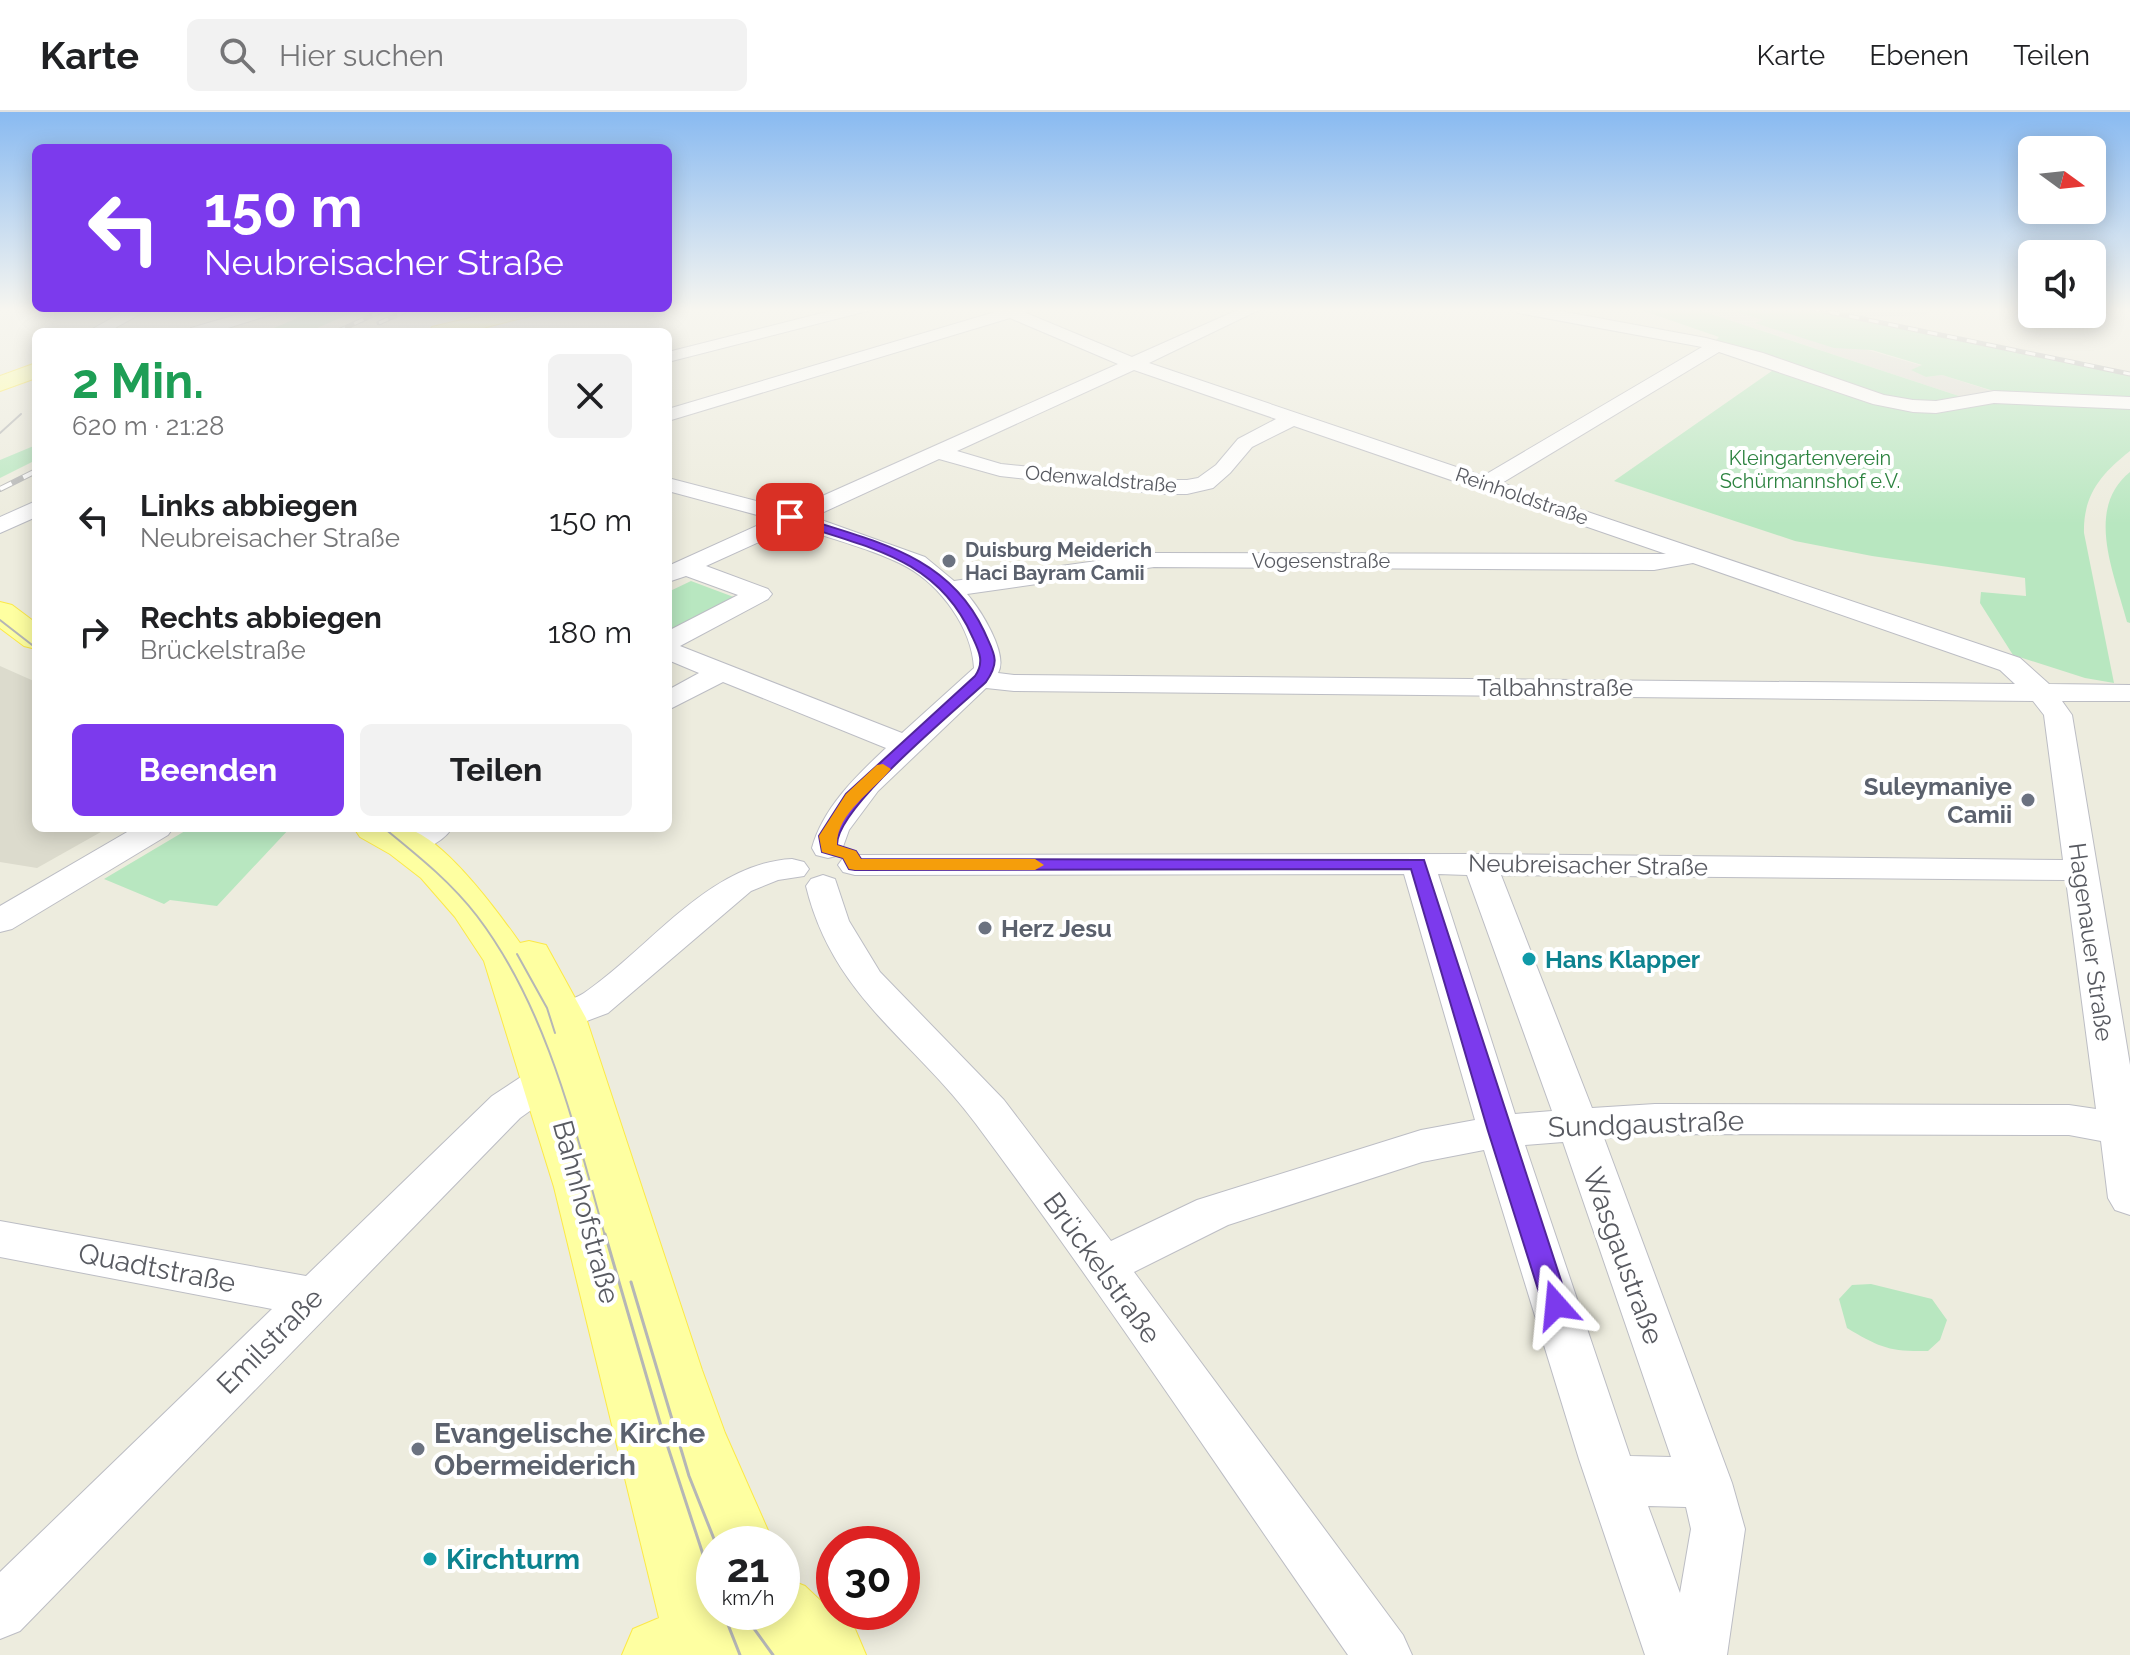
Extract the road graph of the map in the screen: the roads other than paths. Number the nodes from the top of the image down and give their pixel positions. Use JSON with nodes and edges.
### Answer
{"nodes":[{"id":1,"x":783,"y":380,"type":"edge"},
{"id":2,"x":1094,"y":380,"type":"edge"},
{"id":3,"x":1181,"y":380,"type":"edge"},
{"id":4,"x":1660,"y":380,"type":"edge"},
{"id":5,"x":1820,"y":380,"type":"edge"},
{"id":6,"x":2130,"y":403,"type":"edge"},
{"id":7,"x":672,"y":414,"type":"edge"},
{"id":8,"x":1294,"y":418,"type":"junction"},
{"id":9,"x":936,"y":452,"type":"junction"},
{"id":10,"x":1485,"y":484,"type":"junction"},
{"id":11,"x":672,"y":485,"type":"edge"},
{"id":12,"x":32,"y":510,"type":"edge"},
{"id":13,"x":790,"y":517,"type":"junction"},
{"id":14,"x":0,"y":526,"type":"edge"},
{"id":15,"x":1694,"y":556,"type":"junction"},
{"id":16,"x":677,"y":571,"type":"edge"},
{"id":17,"x":949,"y":589,"type":"junction"},
{"id":18,"x":0,"y":612,"type":"edge"},
{"id":19,"x":0,"y":636,"type":"edge"},
{"id":20,"x":32,"y":636,"type":"edge"},
{"id":21,"x":672,"y":640,"type":"edge"},
{"id":22,"x":672,"y":653,"type":"edge"},
{"id":23,"x":32,"y":658,"type":"edge"},
{"id":24,"x":719,"y":673,"type":"junction"},
{"id":25,"x":980,"y":679,"type":"junction"},
{"id":26,"x":2040,"y":691,"type":"junction"},
{"id":27,"x":2130,"y":693,"type":"edge"},
{"id":28,"x":672,"y":699,"type":"edge"},
{"id":29,"x":908,"y":746,"type":"junction"},
{"id":30,"x":150,"y":832,"type":"edge"},
{"id":31,"x":410,"y":833,"type":"edge"},
{"id":32,"x":1418,"y":864,"type":"junction"},
{"id":33,"x":1480,"y":864,"type":"junction"},
{"id":34,"x":824,"y":867,"type":"junction"},
{"id":35,"x":2080,"y":870,"type":"junction"},
{"id":36,"x":0,"y":921,"type":"edge"},
{"id":37,"x":546,"y":1024,"type":"junction"},
{"id":38,"x":562,"y":1075,"type":"junction"},
{"id":39,"x":1576,"y":1124,"type":"junction"},
{"id":40,"x":2119,"y":1129,"type":"junction"},
{"id":41,"x":1499,"y":1131,"type":"junction"},
{"id":42,"x":585,"y":1147,"type":"junction"},
{"id":43,"x":2130,"y":1198,"type":"edge"},
{"id":44,"x":0,"y":1239,"type":"edge"},
{"id":45,"x":1102,"y":1267,"type":"junction"},
{"id":46,"x":313,"y":1297,"type":"junction"},
{"id":47,"x":1613,"y":1480,"type":"junction"},
{"id":48,"x":1706,"y":1483,"type":"junction"},
{"id":49,"x":731,"y":1526,"type":"edge"},
{"id":50,"x":0,"y":1611,"type":"edge"},
{"id":51,"x":809,"y":1640,"type":"edge"},
{"id":52,"x":690,"y":1653,"type":"edge"},
{"id":53,"x":1383,"y":1655,"type":"edge"},
{"id":54,"x":1674,"y":1655,"type":"edge"},
{"id":55,"x":1698,"y":1655,"type":"edge"}],
"edges":[{"from":1,"to":7,"type":"street"},
{"from":2,"to":9,"type":"street"},
{"from":3,"to":8,"type":"street","name":"Reinholdstraße"},
{"from":4,"to":10,"type":"street"},
{"from":5,"to":6,"type":"street"},
{"from":8,"to":9,"type":"street","name":"Odenwaldstraße"},
{"from":8,"to":10,"type":"street","name":"Reinholdstraße"},
{"from":9,"to":13,"type":"street"},
{"from":10,"to":15,"type":"street","name":"Reinholdstraße"},
{"from":11,"to":13,"type":"street"},
{"from":12,"to":14,"type":"street"},
{"from":13,"to":16,"type":"street"},
{"from":13,"to":17,"type":"street"},
{"from":15,"to":17,"type":"street","name":"Vogesenstraße"},
{"from":15,"to":26,"type":"street","name":"Reinholdstraße"},
{"from":16,"to":21,"type":"street"},
{"from":17,"to":25,"type":"street"},
{"from":18,"to":20,"type":"main road"},
{"from":19,"to":23,"type":"main road"},
{"from":22,"to":24,"type":"street"},
{"from":24,"to":28,"type":"street"},
{"from":24,"to":29,"type":"street"},
{"from":25,"to":26,"type":"street","name":"Talbahnstraße"},
{"from":25,"to":29,"type":"street"},
{"from":26,"to":27,"type":"street","name":"Talbahnstraße"},
{"from":26,"to":35,"type":"street","name":"Hagenauer Straße"},
{"from":29,"to":34,"type":"street"},
{"from":30,"to":36,"type":"street"},
{"from":31,"to":37,"type":"main road","name":"Bahnhofstraße"},
{"from":32,"to":33,"type":"street","name":"Neubreisacher Straße"},
{"from":32,"to":34,"type":"street","name":"Neubreisacher Straße"},
{"from":32,"to":41,"type":"street"},
{"from":33,"to":35,"type":"street","name":"Neubreisacher Straße"},
{"from":33,"to":39,"type":"street","name":"Wasgaustraße"},
{"from":34,"to":37,"type":"street"},
{"from":34,"to":45,"type":"street","name":"Brückelstraße"},
{"from":35,"to":40,"type":"street","name":"Hagenauer Straße"},
{"from":37,"to":38,"type":"main road","name":"Bahnhofstraße"},
{"from":38,"to":42,"type":"main road","name":"Bahnhofstraße"},
{"from":38,"to":46,"type":"street","name":"Emilstraße"},
{"from":39,"to":40,"type":"street","name":"Sundgaustraße"},
{"from":39,"to":41,"type":"street","name":"Sundgaustraße"},
{"from":39,"to":48,"type":"street","name":"Wasgaustraße"},
{"from":40,"to":43,"type":"street","name":"Hagenauer Straße"},
{"from":41,"to":45,"type":"street","name":"Sundgaustraße"},
{"from":41,"to":47,"type":"street"},
{"from":42,"to":49,"type":"main road","name":"Bahnhofstraße"},
{"from":42,"to":52,"type":"main road","name":"Bahnhofstraße"},
{"from":44,"to":46,"type":"street","name":"Quadtstraße"},
{"from":45,"to":53,"type":"street","name":"Brückelstraße"},
{"from":46,"to":50,"type":"street","name":"Emilstraße"},
{"from":47,"to":48,"type":"street"},
{"from":47,"to":54,"type":"street"},
{"from":48,"to":55,"type":"street","name":"Wasgaustraße"},
{"from":51,"to":52,"type":"main road"}]}
